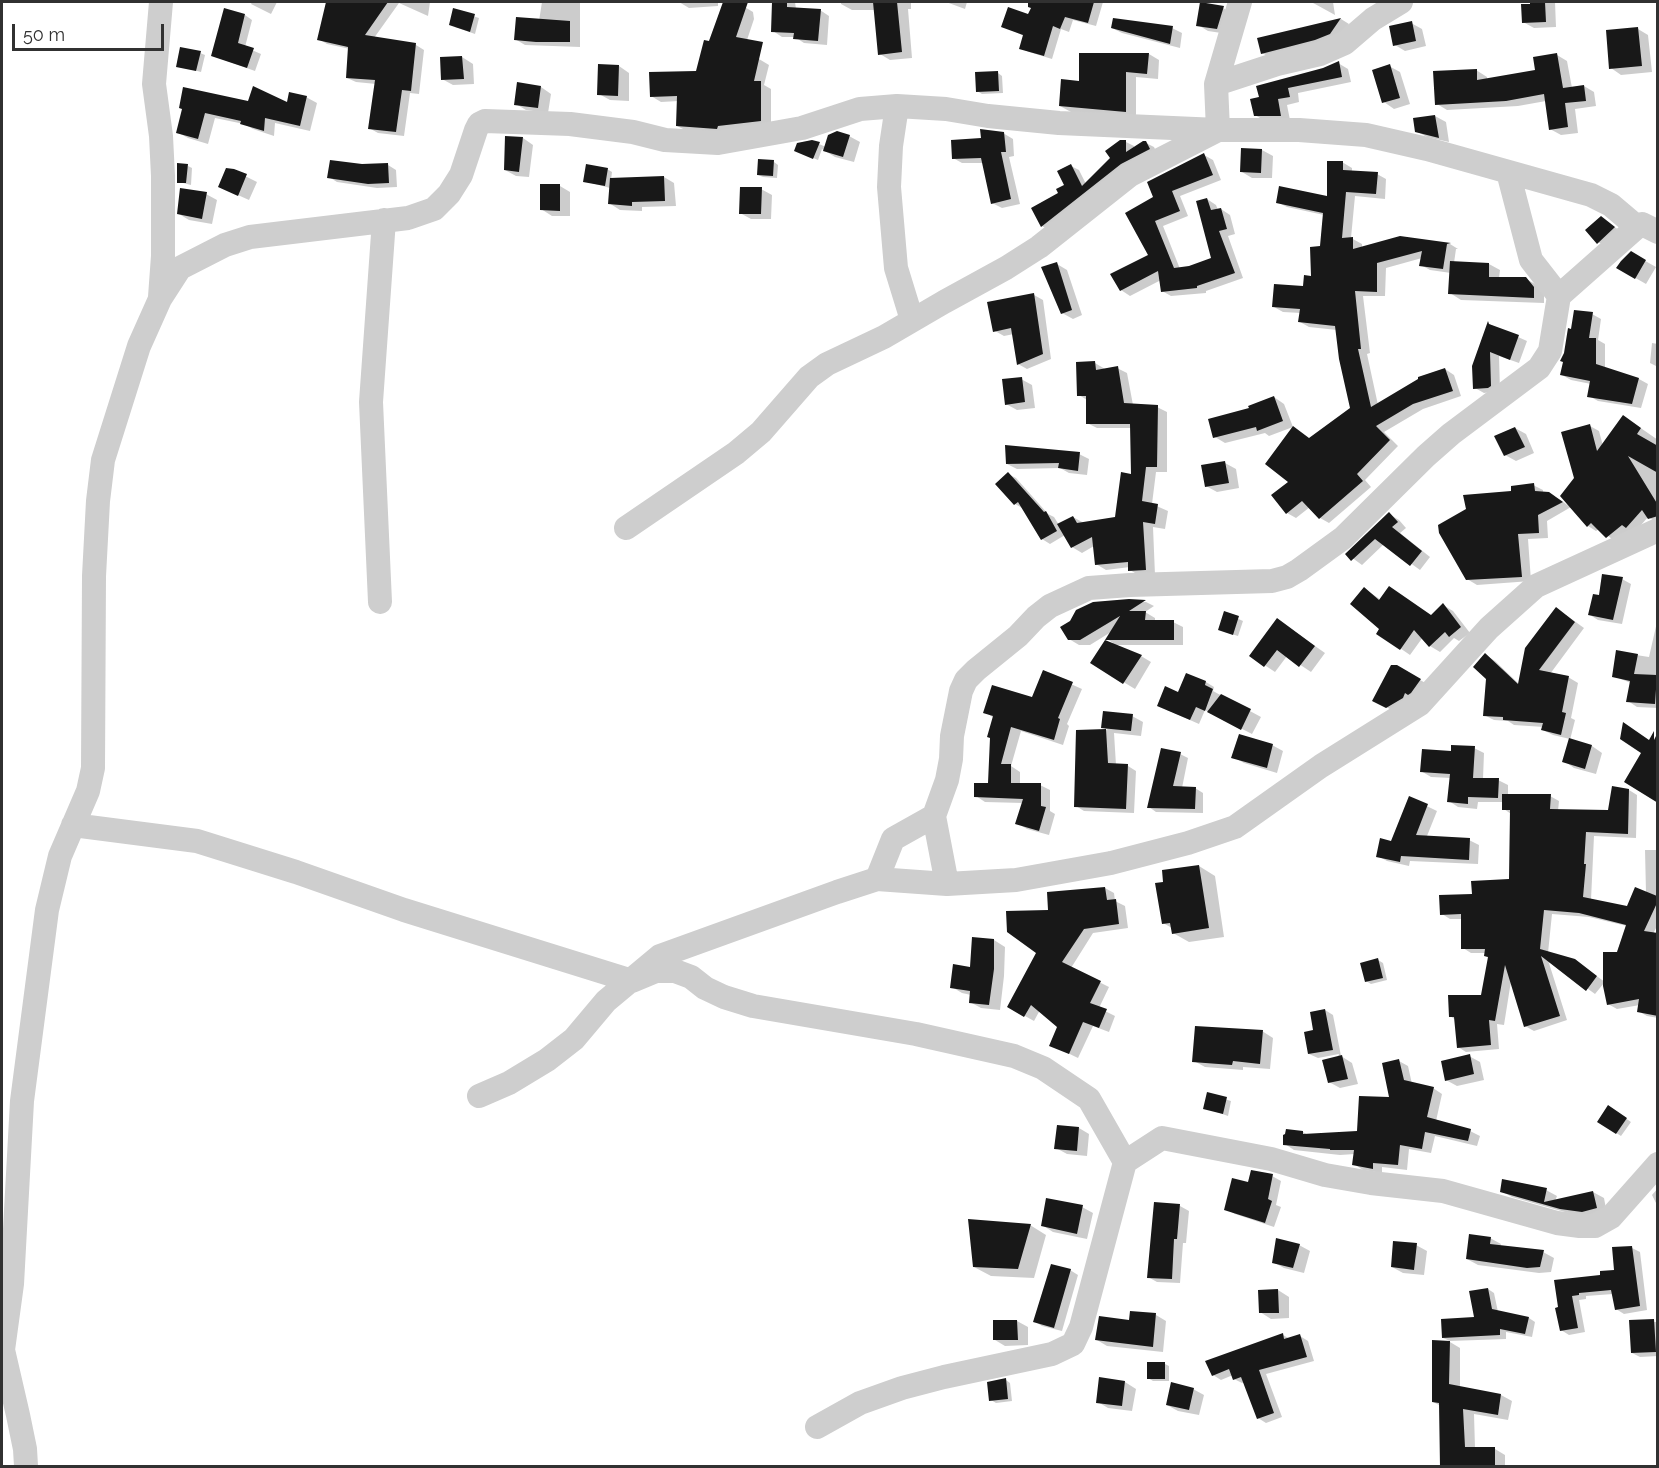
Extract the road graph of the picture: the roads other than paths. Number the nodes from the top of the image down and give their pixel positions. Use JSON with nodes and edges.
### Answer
{"nodes":[{"id":1,"x":161,"y":2,"type":"edge"},
{"id":2,"x":1240,"y":2,"type":"edge"},
{"id":3,"x":1401,"y":2,"type":"edge"},
{"id":4,"x":1215,"y":84,"type":"junction"},
{"id":5,"x":897,"y":106,"type":"junction"},
{"id":6,"x":1218,"y":130,"type":"junction"},
{"id":7,"x":1508,"y":172,"type":"junction"},
{"id":8,"x":384,"y":220,"type":"junction"},
{"id":9,"x":1647,"y":230,"type":"edge"},
{"id":10,"x":1559,"y":296,"type":"junction"},
{"id":11,"x":160,"y":299,"type":"junction"},
{"id":12,"x":912,"y":320,"type":"junction"},
{"id":13,"x":626,"y":528,"type":"dead end"},
{"id":14,"x":1658,"y":531,"type":"edge"},
{"id":15,"x":380,"y":602,"type":"dead end"},
{"id":16,"x":934,"y":816,"type":"junction"},
{"id":17,"x":74,"y":825,"type":"junction"},
{"id":18,"x":877,"y":879,"type":"junction"},
{"id":19,"x":947,"y":884,"type":"junction"},
{"id":20,"x":632,"y":981,"type":"junction"},
{"id":21,"x":479,"y":1096,"type":"dead end"},
{"id":22,"x":1125,"y":1162,"type":"junction"},
{"id":23,"x":1658,"y":1164,"type":"edge"},
{"id":24,"x":817,"y":1427,"type":"dead end"},
{"id":25,"x":26,"y":1467,"type":"edge"}],
"edges":[{"from":1,"to":11,"type":"street"},
{"from":2,"to":4,"type":"street"},
{"from":3,"to":4,"type":"street"},
{"from":4,"to":6,"type":"street"},
{"from":5,"to":6,"type":"street"},
{"from":5,"to":8,"type":"street"},
{"from":5,"to":12,"type":"street"},
{"from":6,"to":7,"type":"street"},
{"from":6,"to":12,"type":"street"},
{"from":7,"to":9,"type":"street"},
{"from":7,"to":10,"type":"street"},
{"from":8,"to":11,"type":"street"},
{"from":8,"to":15,"type":"street"},
{"from":9,"to":10,"type":"street"},
{"from":10,"to":16,"type":"street"},
{"from":11,"to":17,"type":"street"},
{"from":12,"to":13,"type":"street"},
{"from":14,"to":19,"type":"street"},
{"from":16,"to":18,"type":"street"},
{"from":16,"to":19,"type":"street"},
{"from":17,"to":20,"type":"street"},
{"from":17,"to":25,"type":"street"},
{"from":18,"to":19,"type":"street"},
{"from":18,"to":20,"type":"street"},
{"from":20,"to":21,"type":"street"},
{"from":20,"to":22,"type":"street"},
{"from":22,"to":23,"type":"street"},
{"from":22,"to":24,"type":"street"}]}
